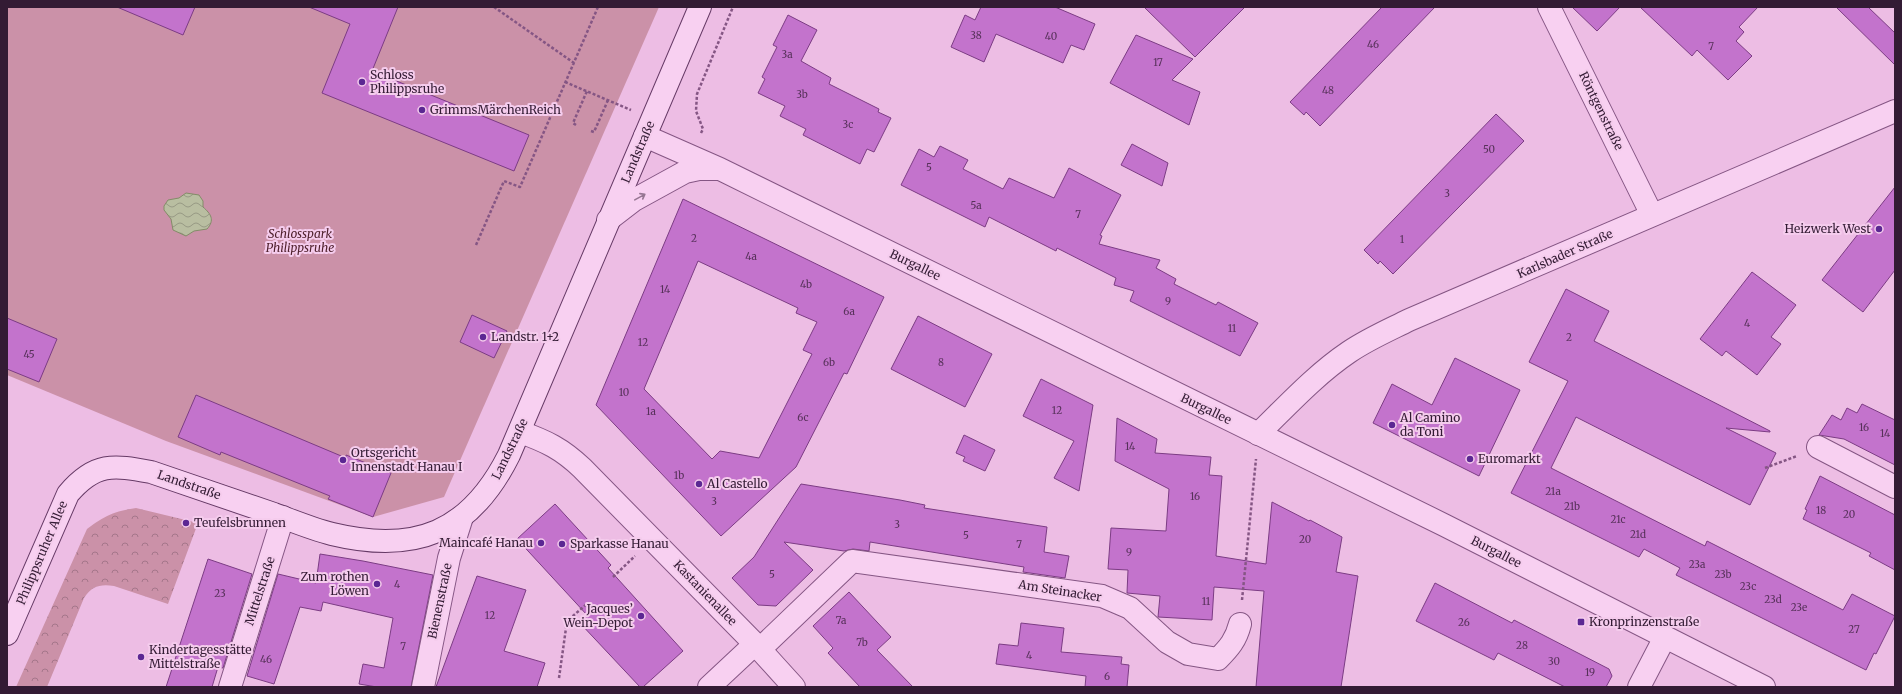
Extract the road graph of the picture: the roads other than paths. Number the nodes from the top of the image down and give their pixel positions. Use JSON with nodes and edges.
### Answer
{"nodes":[{"id":1,"x":700,"y":7,"type":"edge"},
{"id":2,"x":1549,"y":7,"type":"edge"},
{"id":3,"x":1895,"y":111,"type":"edge"},
{"id":4,"x":649,"y":128,"type":"junction"},
{"id":5,"x":720,"y":169,"type":"junction"},
{"id":6,"x":1652,"y":215,"type":"junction"},
{"id":7,"x":608,"y":220,"type":"junction"},
{"id":8,"x":520,"y":432,"type":"junction"},
{"id":9,"x":1258,"y":434,"type":"junction"},
{"id":10,"x":1818,"y":447,"type":"road end"},
{"id":11,"x":1895,"y":487,"type":"edge"},
{"id":12,"x":68,"y":494,"type":"joint"},
{"id":13,"x":462,"y":517,"type":"junction"},
{"id":14,"x":283,"y":518,"type":"junction"},
{"id":15,"x":1240,"y":624,"type":"road end"},
{"id":16,"x":7,"y":634,"type":"edge"},
{"id":17,"x":1665,"y":637,"type":"junction"},
{"id":18,"x":757,"y":646,"type":"junction"},
{"id":19,"x":230,"y":687,"type":"edge"},
{"id":20,"x":423,"y":687,"type":"edge"},
{"id":21,"x":709,"y":687,"type":"edge"},
{"id":22,"x":794,"y":687,"type":"edge"},
{"id":23,"x":1639,"y":687,"type":"edge"},
{"id":24,"x":1764,"y":687,"type":"edge"}],
"edges":[{"from":1,"to":4,"type":"street","name":"Landstraße"},
{"from":2,"to":6,"type":"street","name":"Röntgenstraße"},
{"from":3,"to":6,"type":"street","name":"Karlsbader Straße"},
{"from":4,"to":5,"type":"street","name":"Burgallee"},
{"from":4,"to":7,"type":"street","name":"Landstraße"},
{"from":7,"to":5,"type":"street","one_way":true},
{"from":5,"to":9,"type":"street","name":"Burgallee"},
{"from":6,"to":9,"type":"street","name":"Karlsbader Straße"},
{"from":7,"to":8,"type":"street","name":"Landstraße"},
{"from":8,"to":13,"type":"street","name":"Landstraße"},
{"from":8,"to":18,"type":"street","name":"Kastanienallee"},
{"from":9,"to":17,"type":"street","name":"Burgallee"},
{"from":10,"to":11,"type":"street"},
{"from":12,"to":14,"type":"street","name":"Landstraße"},
{"from":12,"to":16,"type":"street","name":"Philippsruher Allee"},
{"from":13,"to":14,"type":"street","name":"Landstraße"},
{"from":13,"to":20,"type":"street","name":"Bienenstraße"},
{"from":14,"to":19,"type":"street","name":"Mittelstraße"},
{"from":15,"to":18,"type":"street","name":"Am Steinacker"},
{"from":17,"to":23,"type":"street"},
{"from":17,"to":24,"type":"street","name":"Burgallee"},
{"from":18,"to":21,"type":"street"},
{"from":18,"to":22,"type":"street","name":"Kastanienallee"}]}
